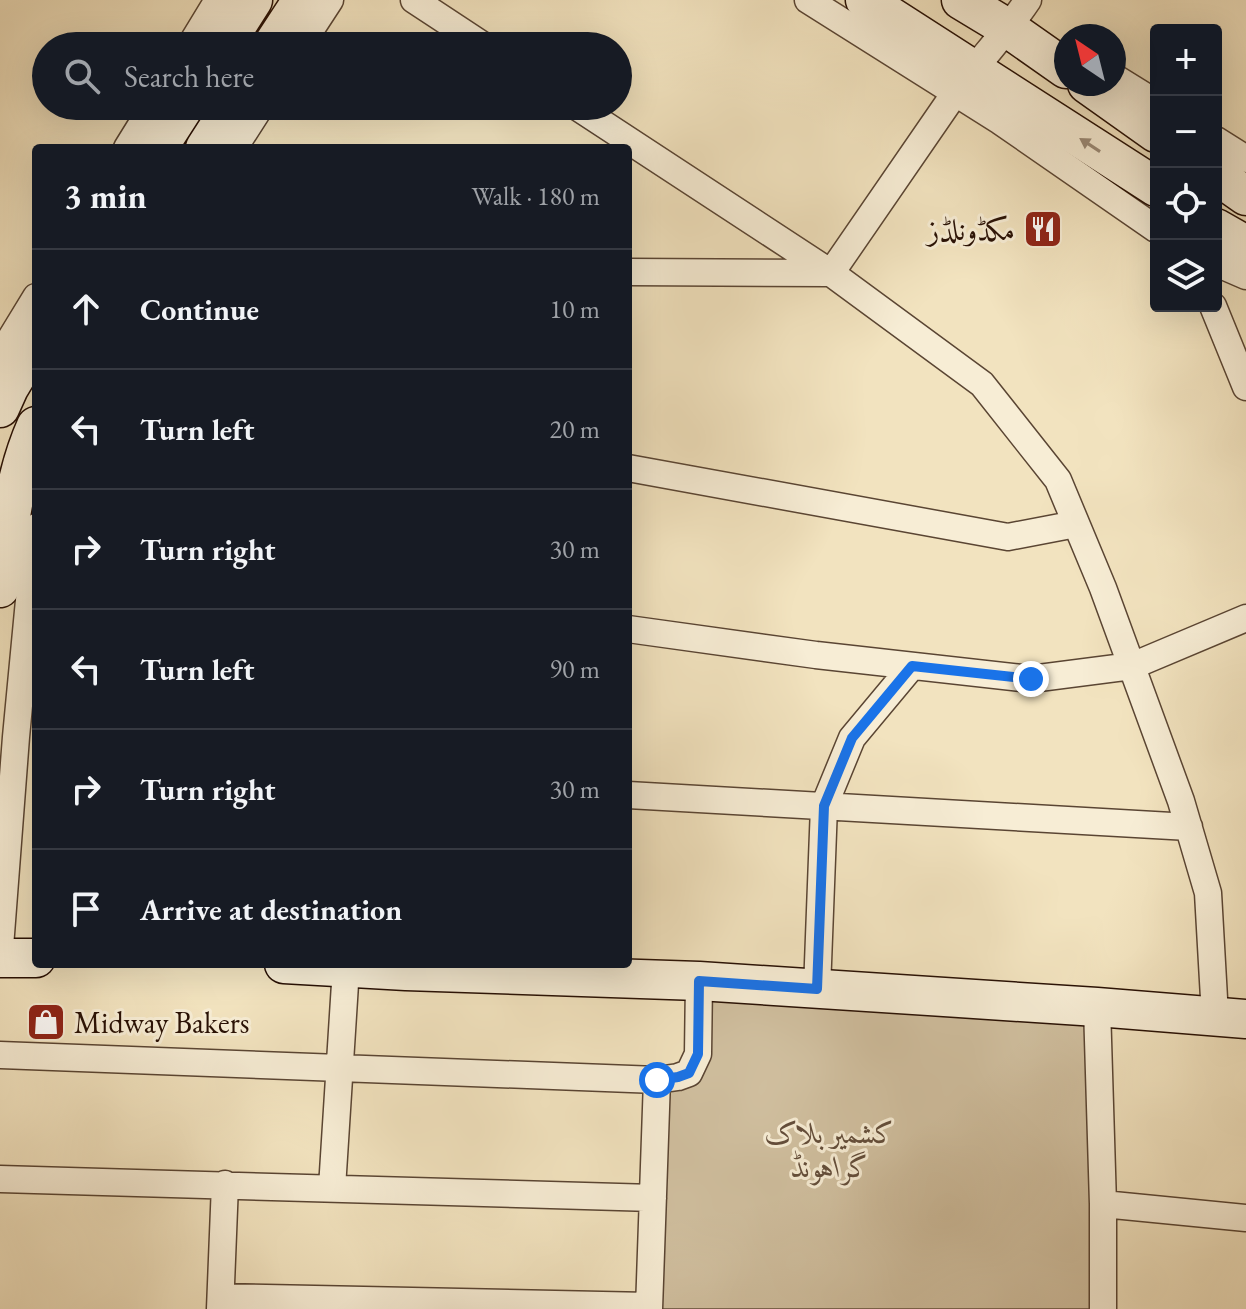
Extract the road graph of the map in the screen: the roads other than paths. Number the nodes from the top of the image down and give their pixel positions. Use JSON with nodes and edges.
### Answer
{"nodes":[{"id":1,"x":218,"y":0,"type":"edge"},
{"id":2,"x":253,"y":0,"type":"edge"},
{"id":3,"x":302,"y":0,"type":"edge"},
{"id":4,"x":330,"y":0,"type":"edge"},
{"id":5,"x":414,"y":0,"type":"edge"},
{"id":6,"x":808,"y":0,"type":"edge"},
{"id":7,"x":865,"y":0,"type":"edge"},
{"id":8,"x":961,"y":0,"type":"edge"},
{"id":9,"x":1011,"y":11,"type":"edge"},
{"id":10,"x":199,"y":32,"type":"edge"},
{"id":11,"x":233,"y":32,"type":"edge"},
{"id":12,"x":281,"y":32,"type":"edge"},
{"id":13,"x":309,"y":32,"type":"edge"},
{"id":14,"x":463,"y":32,"type":"edge"},
{"id":15,"x":1054,"y":39,"type":"edge"},
{"id":16,"x":1054,"y":56,"type":"edge"},
{"id":17,"x":964,"y":81,"type":"junction"},
{"id":18,"x":1126,"y":84,"type":"edge"},
{"id":19,"x":1104,"y":96,"type":"edge"},
{"id":20,"x":1150,"y":99,"type":"edge"},
{"id":21,"x":144,"y":120,"type":"edge"},
{"id":22,"x":176,"y":120,"type":"edge"},
{"id":23,"x":597,"y":120,"type":"edge"},
{"id":24,"x":1150,"y":129,"type":"edge"},
{"id":25,"x":129,"y":144,"type":"edge"},
{"id":26,"x":161,"y":144,"type":"edge"},
{"id":27,"x":1222,"y":144,"type":"edge"},
{"id":28,"x":1246,"y":159,"type":"edge"},
{"id":29,"x":1222,"y":179,"type":"edge"},
{"id":30,"x":1150,"y":184,"type":"edge"},
{"id":31,"x":1246,"y":196,"type":"edge"},
{"id":32,"x":1150,"y":225,"type":"edge"},
{"id":33,"x":1222,"y":231,"type":"edge"},
{"id":34,"x":1246,"y":245,"type":"edge"},
{"id":35,"x":1222,"y":266,"type":"edge"},
{"id":36,"x":632,"y":272,"type":"edge"},
{"id":37,"x":831,"y":273,"type":"junction"},
{"id":38,"x":1246,"y":276,"type":"edge"},
{"id":39,"x":32,"y":304,"type":"edge"},
{"id":40,"x":1215,"y":312,"type":"edge"},
{"id":41,"x":32,"y":350,"type":"edge"},
{"id":42,"x":0,"y":356,"type":"edge"},
{"id":43,"x":1246,"y":387,"type":"edge"},
{"id":44,"x":0,"y":408,"type":"edge"},
{"id":45,"x":32,"y":437,"type":"edge"},
{"id":46,"x":632,"y":469,"type":"edge"},
{"id":47,"x":1076,"y":524,"type":"junction"},
{"id":48,"x":32,"y":535,"type":"edge"},
{"id":49,"x":18,"y":565,"type":"edge"},
{"id":50,"x":1246,"y":618,"type":"edge"},
{"id":51,"x":632,"y":630,"type":"edge"},
{"id":52,"x":912,"y":666,"type":"junction"},
{"id":53,"x":1132,"y":666,"type":"junction"},
{"id":54,"x":26,"y":739,"type":"edge"},
{"id":55,"x":632,"y":795,"type":"edge"},
{"id":56,"x":824,"y":806,"type":"junction"},
{"id":57,"x":1189,"y":827,"type":"junction"},
{"id":58,"x":0,"y":947,"type":"edge"},
{"id":59,"x":0,"y":958,"type":"edge"},
{"id":60,"x":32,"y":958,"type":"edge"},
{"id":61,"x":346,"y":968,"type":"joint"},
{"id":62,"x":406,"y":968,"type":"edge"},
{"id":63,"x":699,"y":981,"type":"junction"},
{"id":64,"x":817,"y":989,"type":"junction"},
{"id":65,"x":1097,"y":1007,"type":"junction"},
{"id":66,"x":1230,"y":1018,"type":"edge"},
{"id":67,"x":0,"y":1055,"type":"edge"},
{"id":68,"x":340,"y":1068,"type":"junction"},
{"id":69,"x":657,"y":1080,"type":"junction"},
{"id":70,"x":0,"y":1179,"type":"edge"},
{"id":71,"x":225,"y":1184,"type":"junction"},
{"id":72,"x":332,"y":1188,"type":"junction"},
{"id":73,"x":653,"y":1198,"type":"junction"},
{"id":74,"x":1103,"y":1204,"type":"junction"},
{"id":75,"x":1246,"y":1218,"type":"edge"},
{"id":76,"x":220,"y":1303,"type":"edge"},
{"id":77,"x":649,"y":1308,"type":"edge"},
{"id":78,"x":1103,"y":1309,"type":"edge"}],
"edges":[{"from":1,"to":10,"type":"street"},
{"from":2,"to":11,"type":"street"},
{"from":3,"to":12,"type":"street"},
{"from":4,"to":13,"type":"street"},
{"from":5,"to":14,"type":"street"},
{"from":6,"to":17,"type":"street"},
{"from":7,"to":17,"type":"street"},
{"from":8,"to":9,"type":"street"},
{"from":9,"to":15,"type":"street"},
{"from":9,"to":16,"type":"street"},
{"from":9,"to":17,"type":"street"},
{"from":30,"to":17,"type":"street","one_way":true},
{"from":17,"to":32,"type":"street"},
{"from":17,"to":37,"type":"street"},
{"from":18,"to":20,"type":"street"},
{"from":19,"to":24,"type":"street"},
{"from":21,"to":25,"type":"street"},
{"from":22,"to":26,"type":"street"},
{"from":23,"to":37,"type":"street"},
{"from":27,"to":28,"type":"street"},
{"from":29,"to":31,"type":"street"},
{"from":33,"to":34,"type":"street"},
{"from":35,"to":38,"type":"street"},
{"from":36,"to":37,"type":"street"},
{"from":37,"to":47,"type":"street"},
{"from":39,"to":42,"type":"street"},
{"from":40,"to":43,"type":"street"},
{"from":41,"to":44,"type":"street"},
{"from":45,"to":49,"type":"street"},
{"from":46,"to":47,"type":"street"},
{"from":47,"to":53,"type":"street"},
{"from":48,"to":49,"type":"street"},
{"from":49,"to":54,"type":"street"},
{"from":50,"to":53,"type":"street"},
{"from":51,"to":52,"type":"street"},
{"from":52,"to":53,"type":"street"},
{"from":52,"to":56,"type":"street"},
{"from":53,"to":57,"type":"street"},
{"from":54,"to":58,"type":"street"},
{"from":55,"to":56,"type":"street"},
{"from":56,"to":57,"type":"street"},
{"from":56,"to":64,"type":"street"},
{"from":57,"to":66,"type":"street"},
{"from":59,"to":60,"type":"street"},
{"from":61,"to":62,"type":"street"},
{"from":61,"to":68,"type":"street"},
{"from":62,"to":63,"type":"street"},
{"from":63,"to":64,"type":"street"},
{"from":63,"to":69,"type":"street"},
{"from":64,"to":65,"type":"street"},
{"from":65,"to":66,"type":"street"},
{"from":65,"to":74,"type":"street"},
{"from":67,"to":68,"type":"street"},
{"from":68,"to":69,"type":"street"},
{"from":68,"to":72,"type":"street"},
{"from":69,"to":73,"type":"street"},
{"from":70,"to":71,"type":"street"},
{"from":71,"to":72,"type":"street"},
{"from":71,"to":76,"type":"street"},
{"from":72,"to":73,"type":"street"},
{"from":73,"to":77,"type":"street"},
{"from":74,"to":75,"type":"street"},
{"from":74,"to":78,"type":"street"},
{"from":76,"to":77,"type":"street"}]}
